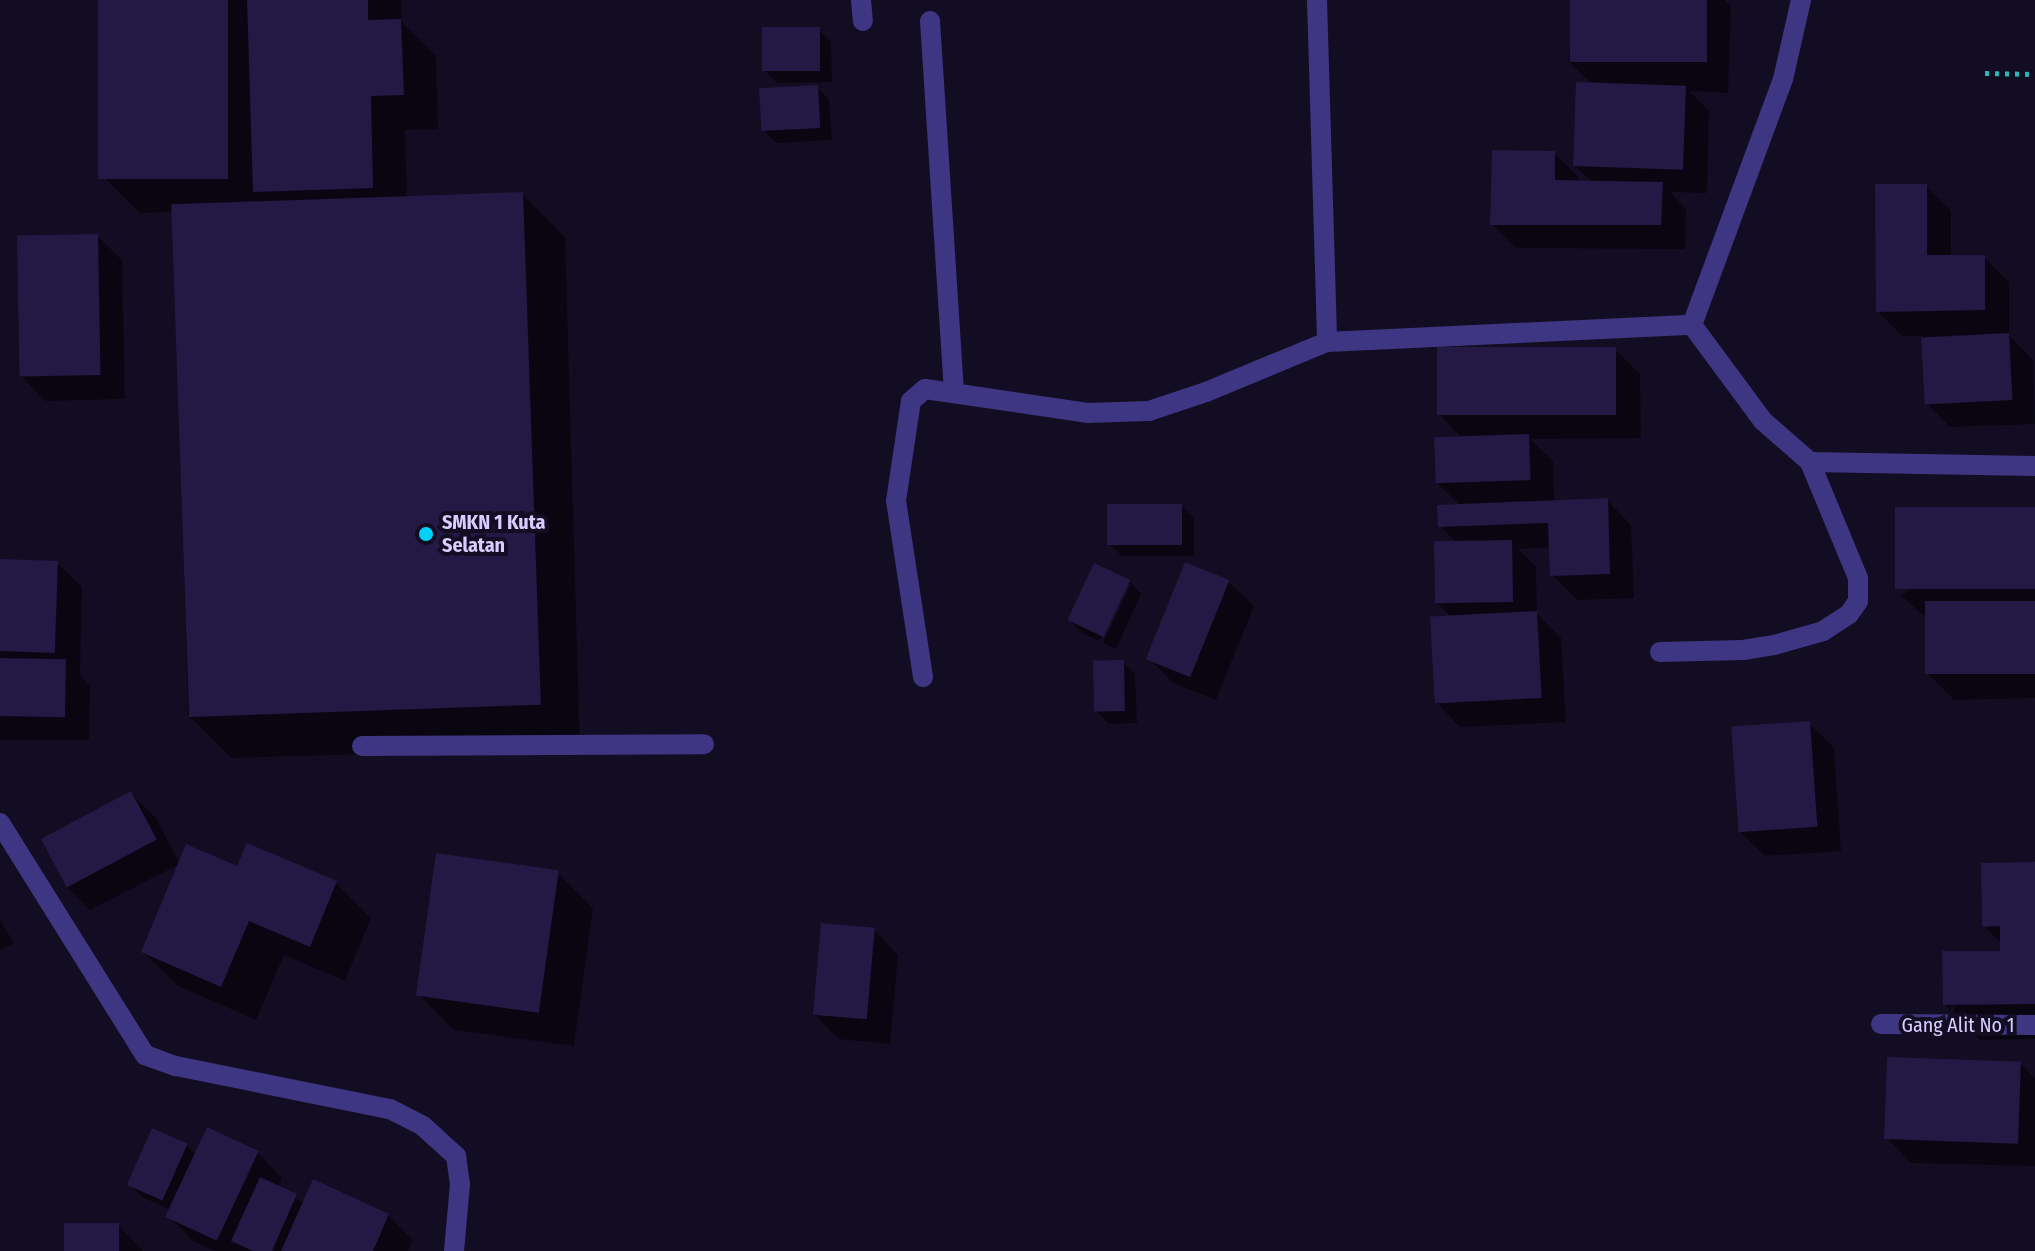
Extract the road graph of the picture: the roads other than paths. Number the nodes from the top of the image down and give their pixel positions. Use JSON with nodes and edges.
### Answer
{"nodes":[{"id":1,"x":861,"y":0,"type":"edge"},
{"id":2,"x":1317,"y":0,"type":"edge"},
{"id":3,"x":1801,"y":0,"type":"edge"},
{"id":4,"x":863,"y":21,"type":"dead end"},
{"id":5,"x":930,"y":21,"type":"dead end"},
{"id":6,"x":1692,"y":325,"type":"junction"},
{"id":7,"x":1327,"y":342,"type":"junction"},
{"id":8,"x":954,"y":391,"type":"junction"},
{"id":9,"x":1810,"y":462,"type":"junction"},
{"id":10,"x":2035,"y":466,"type":"edge"},
{"id":11,"x":1660,"y":652,"type":"dead end"},
{"id":12,"x":923,"y":677,"type":"dead end"},
{"id":13,"x":704,"y":744,"type":"dead end"},
{"id":14,"x":362,"y":746,"type":"dead end"},
{"id":15,"x":0,"y":823,"type":"edge"},
{"id":16,"x":1881,"y":1024,"type":"dead end"},
{"id":17,"x":2035,"y":1025,"type":"edge"},
{"id":18,"x":454,"y":1251,"type":"edge"}],
"edges":[{"from":1,"to":4,"type":"street"},
{"from":2,"to":7,"type":"street"},
{"from":3,"to":6,"type":"street"},
{"from":5,"to":8,"type":"street"},
{"from":6,"to":7,"type":"street"},
{"from":6,"to":9,"type":"street"},
{"from":7,"to":8,"type":"street"},
{"from":8,"to":12,"type":"street"},
{"from":9,"to":10,"type":"street"},
{"from":9,"to":11,"type":"street"},
{"from":13,"to":14,"type":"street"},
{"from":15,"to":18,"type":"street"},
{"from":16,"to":17,"type":"street","name":"Gang Alit No 1"}]}
